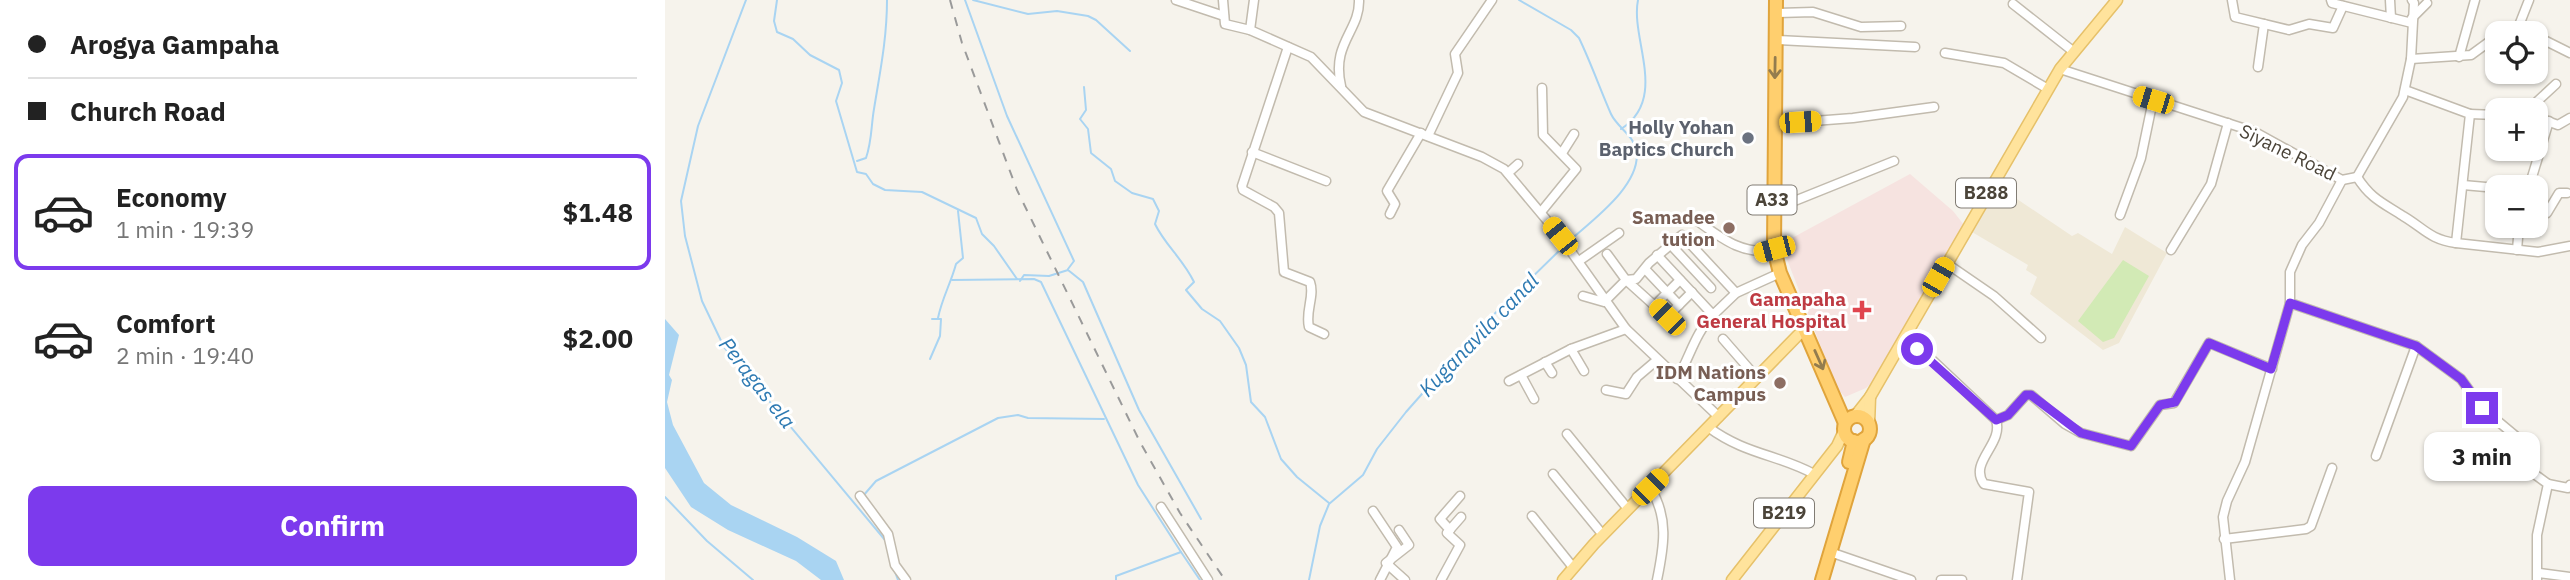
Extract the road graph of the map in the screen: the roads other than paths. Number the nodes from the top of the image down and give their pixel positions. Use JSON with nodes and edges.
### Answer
{"nodes":[{"id":1,"x":1176,"y":0,"type":"edge"},
{"id":2,"x":1223,"y":0,"type":"edge"},
{"id":3,"x":1254,"y":0,"type":"edge"},
{"id":4,"x":1359,"y":0,"type":"edge"},
{"id":5,"x":1493,"y":0,"type":"edge"},
{"id":6,"x":2117,"y":0,"type":"edge"},
{"id":7,"x":2232,"y":0,"type":"edge"},
{"id":8,"x":2331,"y":0,"type":"edge"},
{"id":9,"x":2390,"y":0,"type":"edge"},
{"id":10,"x":2411,"y":0,"type":"edge"},
{"id":11,"x":2475,"y":0,"type":"edge"},
{"id":12,"x":2529,"y":0,"type":"edge"},
{"id":13,"x":2427,"y":3,"type":"dead end"},
{"id":14,"x":2013,"y":4,"type":"dead end"},
{"id":15,"x":2343,"y":6,"type":"junction"},
{"id":16,"x":1776,"y":7,"type":"edge"},
{"id":17,"x":1224,"y":16,"type":"junction"},
{"id":18,"x":2391,"y":18,"type":"junction"},
{"id":19,"x":2412,"y":20,"type":"junction"},
{"id":20,"x":2521,"y":21,"type":"edge"},
{"id":21,"x":2264,"y":24,"type":"junction"},
{"id":22,"x":1901,"y":26,"type":"dead end"},
{"id":23,"x":1250,"y":30,"type":"junction"},
{"id":24,"x":1776,"y":40,"type":"junction"},
{"id":25,"x":2548,"y":41,"type":"edge"},
{"id":26,"x":2485,"y":45,"type":"edge"},
{"id":27,"x":1288,"y":47,"type":"junction"},
{"id":28,"x":1915,"y":47,"type":"dead end"},
{"id":29,"x":2074,"y":52,"type":"junction"},
{"id":30,"x":1945,"y":53,"type":"dead end"},
{"id":31,"x":2570,"y":53,"type":"edge"},
{"id":32,"x":2459,"y":57,"type":"junction"},
{"id":33,"x":2411,"y":59,"type":"junction"},
{"id":34,"x":2258,"y":67,"type":"dead end"},
{"id":35,"x":2060,"y":69,"type":"junction"},
{"id":36,"x":2556,"y":84,"type":"dead end"},
{"id":37,"x":1341,"y":86,"type":"junction"},
{"id":38,"x":1542,"y":88,"type":"dead end"},
{"id":39,"x":2048,"y":89,"type":"junction"},
{"id":40,"x":2405,"y":90,"type":"junction"},
{"id":41,"x":2541,"y":98,"type":"edge"},
{"id":42,"x":2153,"y":100,"type":"junction"},
{"id":43,"x":1934,"y":107,"type":"dead end"},
{"id":44,"x":2470,"y":114,"type":"junction"},
{"id":45,"x":2485,"y":115,"type":"edge"},
{"id":46,"x":2570,"y":118,"type":"edge"},
{"id":47,"x":2549,"y":121,"type":"joint"},
{"id":48,"x":2228,"y":123,"type":"junction"},
{"id":49,"x":1774,"y":124,"type":"junction"},
{"id":50,"x":1574,"y":134,"type":"dead end"},
{"id":51,"x":1424,"y":135,"type":"junction"},
{"id":52,"x":1252,"y":152,"type":"junction"},
{"id":53,"x":1562,"y":153,"type":"junction"},
{"id":54,"x":1894,"y":161,"type":"dead end"},
{"id":55,"x":1518,"y":164,"type":"dead end"},
{"id":56,"x":1508,"y":173,"type":"junction"},
{"id":57,"x":2533,"y":175,"type":"edge"},
{"id":58,"x":2357,"y":177,"type":"junction"},
{"id":59,"x":2342,"y":180,"type":"junction"},
{"id":60,"x":1326,"y":181,"type":"dead end"},
{"id":61,"x":2463,"y":185,"type":"junction"},
{"id":62,"x":2485,"y":187,"type":"edge"},
{"id":63,"x":2567,"y":193,"type":"dead end"},
{"id":64,"x":1772,"y":210,"type":"junction"},
{"id":65,"x":2548,"y":211,"type":"edge"},
{"id":66,"x":1541,"y":212,"type":"junction"},
{"id":67,"x":1390,"y":214,"type":"dead end"},
{"id":68,"x":2120,"y":215,"type":"dead end"},
{"id":69,"x":1696,"y":220,"type":"dead end"},
{"id":70,"x":1619,"y":233,"type":"dead end"},
{"id":71,"x":2518,"y":238,"type":"edge"},
{"id":72,"x":2456,"y":243,"type":"junction"},
{"id":73,"x":1670,"y":244,"type":"junction"},
{"id":74,"x":2570,"y":246,"type":"edge"},
{"id":75,"x":1774,"y":249,"type":"junction"},
{"id":76,"x":2171,"y":250,"type":"dead end"},
{"id":77,"x":2517,"y":250,"type":"junction"},
{"id":78,"x":1607,"y":254,"type":"dead end"},
{"id":79,"x":1657,"y":256,"type":"junction"},
{"id":80,"x":1704,"y":258,"type":"junction"},
{"id":81,"x":1579,"y":261,"type":"junction"},
{"id":82,"x":1946,"y":263,"type":"junction"},
{"id":83,"x":1693,"y":268,"type":"junction"},
{"id":84,"x":1645,"y":269,"type":"junction"},
{"id":85,"x":1780,"y":273,"type":"junction"},
{"id":86,"x":1626,"y":280,"type":"junction"},
{"id":87,"x":1680,"y":280,"type":"junction"},
{"id":88,"x":1711,"y":288,"type":"dead end"},
{"id":89,"x":1667,"y":292,"type":"junction"},
{"id":90,"x":1692,"y":292,"type":"junction"},
{"id":91,"x":1735,"y":293,"type":"junction"},
{"id":92,"x":1583,"y":296,"type":"dead end"},
{"id":93,"x":1604,"y":302,"type":"junction"},
{"id":94,"x":2290,"y":303,"type":"junction"},
{"id":95,"x":1655,"y":305,"type":"junction"},
{"id":96,"x":1679,"y":305,"type":"junction"},
{"id":97,"x":1713,"y":315,"type":"junction"},
{"id":98,"x":1805,"y":328,"type":"junction"},
{"id":99,"x":1626,"y":329,"type":"junction"},
{"id":100,"x":1324,"y":334,"type":"dead end"},
{"id":101,"x":2041,"y":338,"type":"dead end"},
{"id":102,"x":1723,"y":339,"type":"dead end"},
{"id":103,"x":1903,"y":339,"type":"junction"},
{"id":104,"x":2416,"y":346,"type":"junction"},
{"id":105,"x":1571,"y":349,"type":"junction"},
{"id":106,"x":1657,"y":360,"type":"junction"},
{"id":107,"x":1545,"y":362,"type":"junction"},
{"id":108,"x":2271,"y":369,"type":"junction"},
{"id":109,"x":1584,"y":371,"type":"dead end"},
{"id":110,"x":1552,"y":373,"type":"dead end"},
{"id":111,"x":1521,"y":375,"type":"junction"},
{"id":112,"x":1757,"y":378,"type":"junction"},
{"id":113,"x":1677,"y":379,"type":"junction"},
{"id":114,"x":1509,"y":382,"type":"dead end"},
{"id":115,"x":1606,"y":390,"type":"dead end"},
{"id":116,"x":1870,"y":397,"type":"junction"},
{"id":117,"x":1534,"y":399,"type":"dead end"},
{"id":118,"x":1719,"y":417,"type":"junction"},
{"id":119,"x":1996,"y":420,"type":"junction"},
{"id":120,"x":1869,"y":425,"type":"joint"},
{"id":121,"x":1708,"y":427,"type":"junction"},
{"id":122,"x":1852,"y":432,"type":"junction"},
{"id":123,"x":1567,"y":434,"type":"dead end"},
{"id":124,"x":2375,"y":456,"type":"dead end"},
{"id":125,"x":2332,"y":468,"type":"dead end"},
{"id":126,"x":1553,"y":474,"type":"dead end"},
{"id":127,"x":1814,"y":474,"type":"junction"},
{"id":128,"x":2548,"y":484,"type":"junction"},
{"id":129,"x":2570,"y":485,"type":"edge"},
{"id":130,"x":1650,"y":487,"type":"junction"},
{"id":131,"x":860,"y":496,"type":"dead end"},
{"id":132,"x":1460,"y":496,"type":"dead end"},
{"id":133,"x":1161,"y":507,"type":"dead end"},
{"id":134,"x":1628,"y":509,"type":"junction"},
{"id":135,"x":1373,"y":511,"type":"dead end"},
{"id":136,"x":1532,"y":516,"type":"dead end"},
{"id":137,"x":1461,"y":517,"type":"dead end"},
{"id":138,"x":1399,"y":530,"type":"dead end"},
{"id":139,"x":1450,"y":530,"type":"junction"},
{"id":140,"x":1603,"y":535,"type":"junction"},
{"id":141,"x":2224,"y":539,"type":"junction"},
{"id":142,"x":1826,"y":551,"type":"junction"},
{"id":143,"x":1386,"y":563,"type":"junction"},
{"id":144,"x":1572,"y":566,"type":"junction"},
{"id":145,"x":2538,"y":576,"type":"edge"},
{"id":146,"x":2570,"y":578,"type":"edge"},
{"id":147,"x":906,"y":580,"type":"edge"},
{"id":148,"x":1208,"y":580,"type":"edge"},
{"id":149,"x":1380,"y":580,"type":"edge"},
{"id":150,"x":1405,"y":580,"type":"edge"},
{"id":151,"x":1441,"y":580,"type":"edge"},
{"id":152,"x":1563,"y":580,"type":"edge"},
{"id":153,"x":1657,"y":580,"type":"edge"},
{"id":154,"x":1732,"y":580,"type":"edge"},
{"id":155,"x":1815,"y":580,"type":"edge"},
{"id":156,"x":1822,"y":580,"type":"edge"},
{"id":157,"x":1912,"y":580,"type":"edge"},
{"id":158,"x":1941,"y":580,"type":"edge"},
{"id":159,"x":1962,"y":580,"type":"edge"},
{"id":160,"x":2017,"y":580,"type":"edge"},
{"id":161,"x":2230,"y":580,"type":"edge"}],
"edges":[{"from":1,"to":17,"type":"street"},
{"from":2,"to":17,"type":"street"},
{"from":3,"to":23,"type":"street"},
{"from":4,"to":37,"type":"street"},
{"from":5,"to":51,"type":"street"},
{"from":6,"to":29,"type":"main road","number":"B288"},
{"from":7,"to":21,"type":"street"},
{"from":8,"to":15,"type":"street"},
{"from":9,"to":18,"type":"street"},
{"from":10,"to":19,"type":"street"},
{"from":11,"to":32,"type":"street"},
{"from":12,"to":20,"type":"street"},
{"from":13,"to":19,"type":"street"},
{"from":14,"to":29,"type":"street"},
{"from":15,"to":18,"type":"street"},
{"from":15,"to":21,"type":"street"},
{"from":16,"to":22,"type":"street"},
{"from":16,"to":24,"type":"highway","number":"A33"},
{"from":17,"to":23,"type":"street"},
{"from":18,"to":19,"type":"street"},
{"from":19,"to":33,"type":"street"},
{"from":21,"to":34,"type":"street"},
{"from":23,"to":27,"type":"street"},
{"from":24,"to":28,"type":"street"},
{"from":24,"to":49,"type":"highway","number":"A33","one_way":true},
{"from":25,"to":31,"type":"street"},
{"from":26,"to":32,"type":"street"},
{"from":27,"to":37,"type":"street"},
{"from":27,"to":52,"type":"street"},
{"from":29,"to":35,"type":"main road","number":"B288"},
{"from":30,"to":39,"type":"street"},
{"from":32,"to":33,"type":"street"},
{"from":33,"to":40,"type":"street"},
{"from":35,"to":39,"type":"main road","number":"B288"},
{"from":35,"to":42,"type":"street","name":"Siyane Road"},
{"from":36,"to":41,"type":"street"},
{"from":37,"to":51,"type":"street"},
{"from":38,"to":53,"type":"street"},
{"from":39,"to":82,"type":"main road","number":"B288"},
{"from":40,"to":44,"type":"street"},
{"from":40,"to":58,"type":"street"},
{"from":42,"to":48,"type":"street","name":"Siyane Road"},
{"from":42,"to":68,"type":"street"},
{"from":43,"to":49,"type":"street"},
{"from":44,"to":45,"type":"street"},
{"from":44,"to":61,"type":"street"},
{"from":46,"to":47,"type":"street"},
{"from":47,"to":57,"type":"street"},
{"from":48,"to":59,"type":"street","name":"Siyane Road"},
{"from":48,"to":76,"type":"street"},
{"from":49,"to":64,"type":"highway","number":"A33"},
{"from":50,"to":53,"type":"street"},
{"from":51,"to":56,"type":"street"},
{"from":51,"to":67,"type":"street"},
{"from":52,"to":60,"type":"street"},
{"from":52,"to":100,"type":"street"},
{"from":53,"to":66,"type":"street"},
{"from":54,"to":64,"type":"street"},
{"from":55,"to":56,"type":"street"},
{"from":56,"to":66,"type":"street"},
{"from":58,"to":59,"type":"street","name":"Siyane Road"},
{"from":58,"to":72,"type":"street"},
{"from":59,"to":94,"type":"street"},
{"from":61,"to":62,"type":"street"},
{"from":61,"to":72,"type":"street"},
{"from":63,"to":65,"type":"street"},
{"from":64,"to":75,"type":"highway","number":"A33"},
{"from":66,"to":81,"type":"street"},
{"from":69,"to":75,"type":"street"},
{"from":70,"to":81,"type":"street"},
{"from":71,"to":77,"type":"street"},
{"from":72,"to":77,"type":"street"},
{"from":73,"to":79,"type":"street"},
{"from":73,"to":80,"type":"street"},
{"from":73,"to":83,"type":"street"},
{"from":74,"to":77,"type":"street"},
{"from":75,"to":85,"type":"highway","number":"A33"},
{"from":78,"to":86,"type":"street"},
{"from":79,"to":84,"type":"street"},
{"from":79,"to":87,"type":"street"},
{"from":80,"to":83,"type":"street"},
{"from":80,"to":91,"type":"street"},
{"from":81,"to":93,"type":"street"},
{"from":82,"to":101,"type":"street"},
{"from":82,"to":103,"type":"main road","number":"B288"},
{"from":83,"to":88,"type":"street"},
{"from":84,"to":86,"type":"street"},
{"from":84,"to":89,"type":"street"},
{"from":85,"to":91,"type":"street"},
{"from":85,"to":98,"type":"highway","number":"A33"},
{"from":86,"to":93,"type":"street"},
{"from":86,"to":95,"type":"street"},
{"from":87,"to":89,"type":"street"},
{"from":87,"to":90,"type":"street"},
{"from":89,"to":95,"type":"street"},
{"from":89,"to":96,"type":"street"},
{"from":90,"to":96,"type":"street"},
{"from":90,"to":97,"type":"street"},
{"from":91,"to":97,"type":"street"},
{"from":92,"to":93,"type":"street"},
{"from":93,"to":99,"type":"street"},
{"from":94,"to":104,"type":"street"},
{"from":94,"to":108,"type":"street"},
{"from":95,"to":96,"type":"street"},
{"from":97,"to":113,"type":"street"},
{"from":98,"to":112,"type":"main road"},
{"from":98,"to":122,"type":"highway","number":"A33","one_way":true},
{"from":99,"to":105,"type":"street"},
{"from":99,"to":106,"type":"street"},
{"from":102,"to":112,"type":"street"},
{"from":103,"to":116,"type":"main road","number":"B288"},
{"from":103,"to":119,"type":"street"},
{"from":104,"to":124,"type":"street"},
{"from":104,"to":128,"type":"street"},
{"from":105,"to":107,"type":"street"},
{"from":105,"to":109,"type":"street"},
{"from":106,"to":113,"type":"street"},
{"from":106,"to":115,"type":"street"},
{"from":107,"to":110,"type":"street"},
{"from":107,"to":111,"type":"street"},
{"from":108,"to":119,"type":"street"},
{"from":108,"to":141,"type":"street"},
{"from":111,"to":114,"type":"street"},
{"from":111,"to":117,"type":"street"},
{"from":112,"to":118,"type":"main road"},
{"from":113,"to":118,"type":"street"},
{"from":116,"to":120,"type":"main road","number":"B288"},
{"from":116,"to":122,"type":"main road","number":"B288"},
{"from":118,"to":121,"type":"main road"},
{"from":119,"to":160,"type":"street"},
{"from":120,"to":122,"type":"highway"},
{"from":121,"to":127,"type":"street"},
{"from":121,"to":130,"type":"main road"},
{"from":122,"to":127,"type":"main road","number":"B219"},
{"from":122,"to":142,"type":"highway"},
{"from":123,"to":134,"type":"street"},
{"from":125,"to":141,"type":"street"},
{"from":126,"to":140,"type":"street"},
{"from":127,"to":154,"type":"main road","number":"B219"},
{"from":128,"to":129,"type":"street"},
{"from":128,"to":145,"type":"street"},
{"from":130,"to":134,"type":"main road"},
{"from":130,"to":153,"type":"street"},
{"from":131,"to":147,"type":"street"},
{"from":132,"to":139,"type":"street"},
{"from":133,"to":148,"type":"street"},
{"from":134,"to":140,"type":"main road"},
{"from":135,"to":143,"type":"street"},
{"from":136,"to":144,"type":"street"},
{"from":137,"to":139,"type":"street"},
{"from":138,"to":143,"type":"street"},
{"from":139,"to":151,"type":"street"},
{"from":140,"to":144,"type":"main road"},
{"from":141,"to":161,"type":"street"},
{"from":142,"to":155,"type":"highway"},
{"from":142,"to":156,"type":"highway"},
{"from":142,"to":157,"type":"street"},
{"from":143,"to":149,"type":"street"},
{"from":143,"to":150,"type":"street"},
{"from":144,"to":152,"type":"main road"},
{"from":145,"to":146,"type":"street"},
{"from":158,"to":159,"type":"street"}]}
